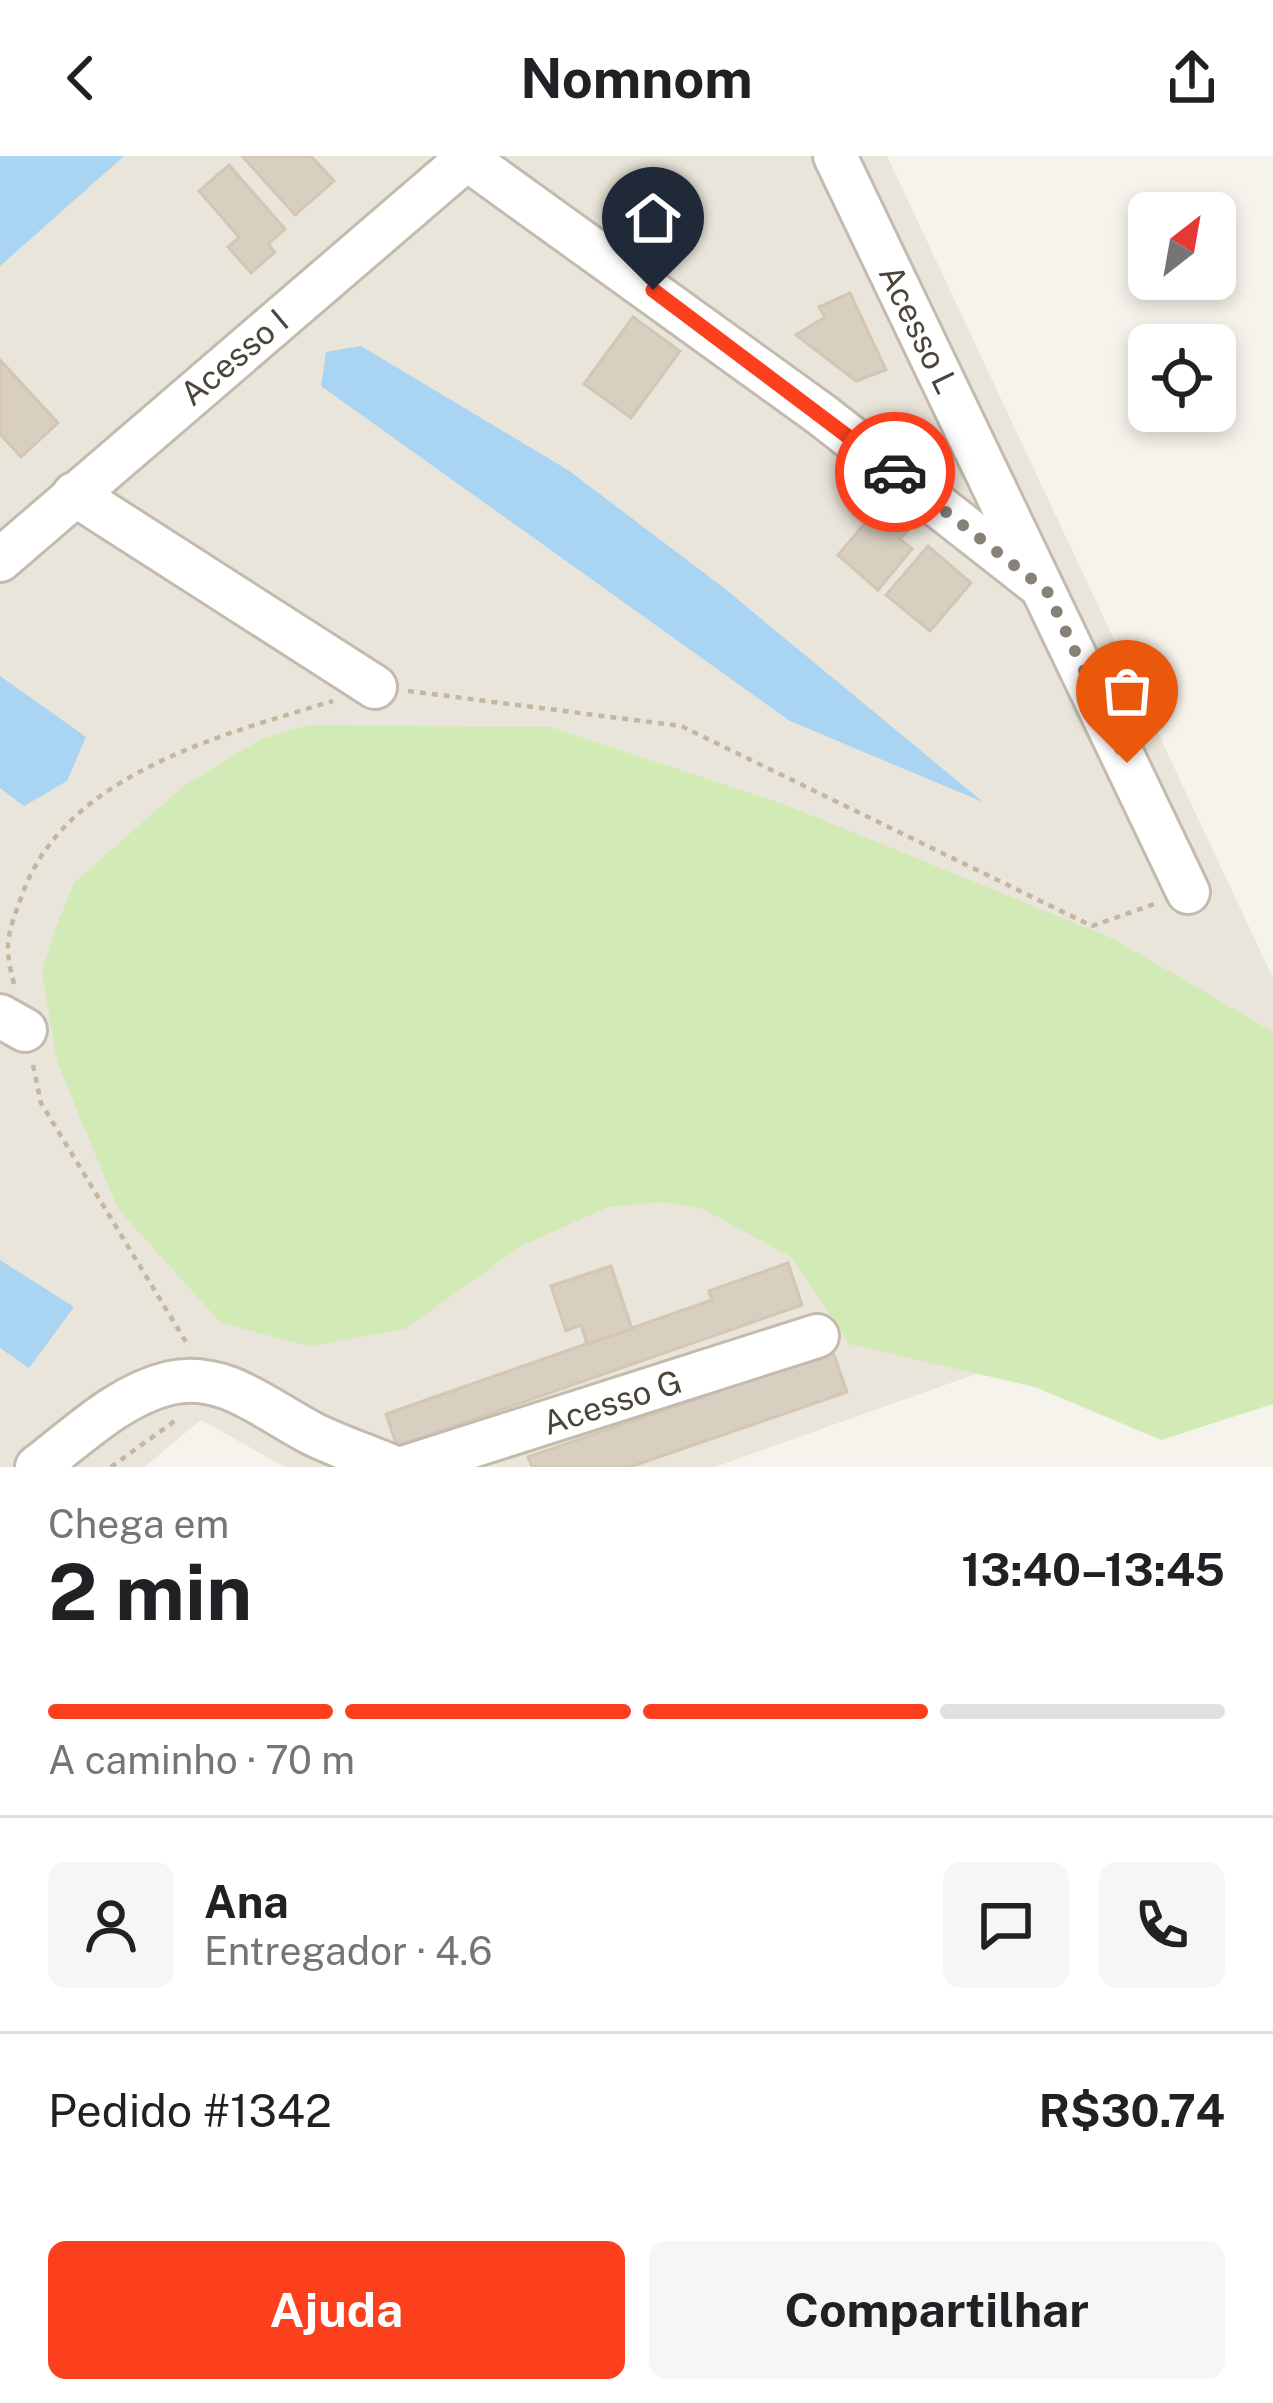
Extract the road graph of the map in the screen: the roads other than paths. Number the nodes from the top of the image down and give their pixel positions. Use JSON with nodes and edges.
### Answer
{"nodes":[{"id":1,"x":835,"y":156,"type":"edge"},
{"id":2,"x":469,"y":157,"type":"edge"},
{"id":3,"x":74,"y":494,"type":"junction"},
{"id":4,"x":947,"y":513,"type":"junction"},
{"id":5,"x":1009,"y":514,"type":"junction"},
{"id":6,"x":0,"y":560,"type":"edge"},
{"id":7,"x":1047,"y":591,"type":"junction"},
{"id":8,"x":375,"y":687,"type":"road end"},
{"id":9,"x":1188,"y":892,"type":"road end"},
{"id":10,"x":818,"y":1336,"type":"dead end"},
{"id":11,"x":37,"y":1467,"type":"edge"},
{"id":12,"x":393,"y":1467,"type":"edge"},
{"id":13,"x":406,"y":1467,"type":"edge"}],
"edges":[{"from":1,"to":5,"type":"street","name":"Acesso L"},
{"from":2,"to":3,"type":"street","name":"Acesso I"},
{"from":2,"to":4,"type":"street"},
{"from":3,"to":6,"type":"street","name":"Acesso I"},
{"from":3,"to":8,"type":"street"},
{"from":4,"to":5,"type":"street"},
{"from":4,"to":7,"type":"street"},
{"from":5,"to":7,"type":"street","name":"Acesso L"},
{"from":7,"to":9,"type":"street","name":"Acesso L"},
{"from":10,"to":13,"type":"street","name":"Acesso G"},
{"from":11,"to":12,"type":"street"}]}
